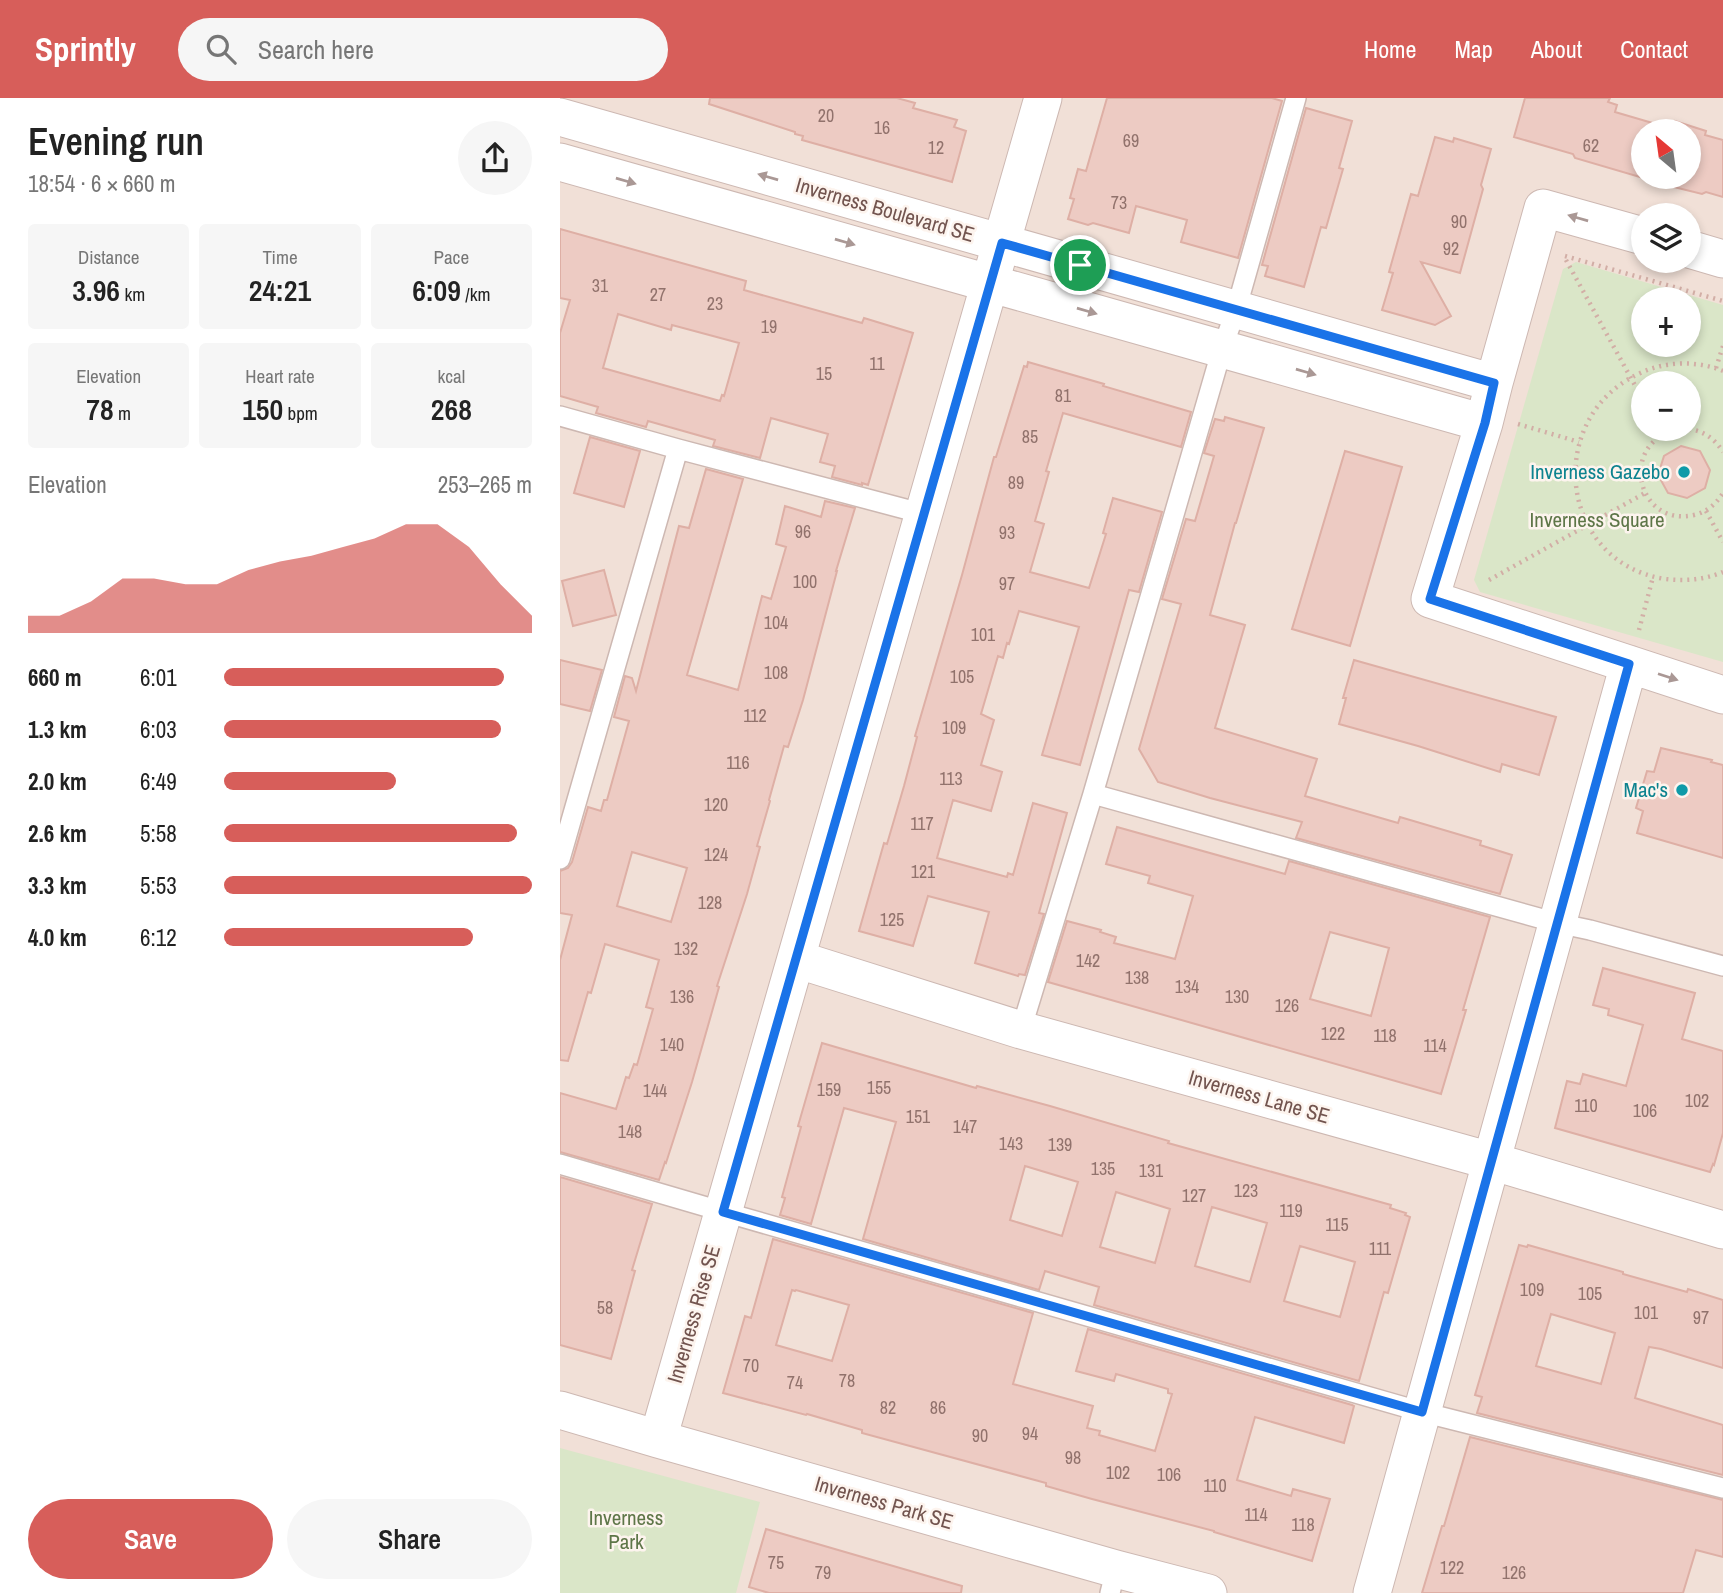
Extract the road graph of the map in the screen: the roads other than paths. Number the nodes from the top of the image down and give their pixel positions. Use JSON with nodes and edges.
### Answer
{"nodes":[{"id":1,"x":1043,"y":98,"type":"edge"},
{"id":2,"x":1296,"y":98,"type":"edge"},
{"id":3,"x":560,"y":117,"type":"edge"},
{"id":4,"x":560,"y":162,"type":"edge"},
{"id":5,"x":1631,"y":233,"type":"edge"},
{"id":6,"x":1002,"y":243,"type":"junction"},
{"id":7,"x":1701,"y":253,"type":"edge"},
{"id":8,"x":1723,"y":259,"type":"edge"},
{"id":9,"x":990,"y":283,"type":"junction"},
{"id":10,"x":1236,"y":310,"type":"junction"},
{"id":11,"x":1222,"y":349,"type":"junction"},
{"id":12,"x":1494,"y":383,"type":"junction"},
{"id":13,"x":560,"y":416,"type":"edge"},
{"id":14,"x":1499,"y":423,"type":"junction"},
{"id":15,"x":678,"y":449,"type":"junction"},
{"id":16,"x":924,"y":514,"type":"junction"},
{"id":17,"x":1633,"y":650,"type":"junction"},
{"id":18,"x":1723,"y":695,"type":"edge"},
{"id":19,"x":1093,"y":794,"type":"junction"},
{"id":20,"x":560,"y":859,"type":"edge"},
{"id":21,"x":1557,"y":923,"type":"junction"},
{"id":22,"x":796,"y":959,"type":"junction"},
{"id":23,"x":1723,"y":966,"type":"edge"},
{"id":24,"x":1021,"y":1030,"type":"junction"},
{"id":25,"x":1491,"y":1161,"type":"junction"},
{"id":26,"x":560,"y":1164,"type":"edge"},
{"id":27,"x":723,"y":1212,"type":"junction"},
{"id":28,"x":1723,"y":1230,"type":"edge"},
{"id":29,"x":560,"y":1410,"type":"edge"},
{"id":30,"x":1422,"y":1412,"type":"junction"},
{"id":31,"x":658,"y":1439,"type":"junction"},
{"id":32,"x":1723,"y":1488,"type":"edge"},
{"id":33,"x":1113,"y":1581,"type":"edge"},
{"id":34,"x":1208,"y":1593,"type":"edge"},
{"id":35,"x":1372,"y":1593,"type":"edge"}],
"edges":[{"from":1,"to":6,"type":"street","name":"Inverness Rise SE"},
{"from":2,"to":10,"type":"lane"},
{"from":6,"to":3,"type":"street","name":"Inverness Boulevard SE","one_way":true},
{"from":4,"to":9,"type":"street","name":"Inverness Boulevard SE","one_way":true},
{"from":5,"to":12,"type":"street","one_way":true},
{"from":6,"to":9,"type":"street","name":"Inverness Rise SE"},
{"from":6,"to":10,"type":"street","name":"Inverness Boulevard SE"},
{"from":7,"to":8,"type":"street"},
{"from":9,"to":11,"type":"street","name":"Inverness Boulevard SE","one_way":true},
{"from":9,"to":16,"type":"street","name":"Inverness Rise SE"},
{"from":10,"to":11,"type":"lane"},
{"from":10,"to":12,"type":"street","name":"Inverness Boulevard SE"},
{"from":11,"to":14,"type":"street","name":"Inverness Boulevard SE","one_way":true},
{"from":11,"to":19,"type":"lane"},
{"from":12,"to":14,"type":"street"},
{"from":13,"to":15,"type":"lane"},
{"from":14,"to":17,"type":"street"},
{"from":15,"to":16,"type":"lane"},
{"from":15,"to":20,"type":"lane"},
{"from":16,"to":22,"type":"street","name":"Inverness Rise SE"},
{"from":17,"to":18,"type":"street","one_way":true},
{"from":17,"to":21,"type":"street"},
{"from":19,"to":21,"type":"lane"},
{"from":19,"to":24,"type":"lane"},
{"from":21,"to":23,"type":"lane"},
{"from":21,"to":25,"type":"street"},
{"from":22,"to":24,"type":"street","name":"Inverness Lane SE"},
{"from":22,"to":27,"type":"street","name":"Inverness Rise SE"},
{"from":24,"to":25,"type":"street","name":"Inverness Lane SE"},
{"from":25,"to":28,"type":"street","name":"Inverness Lane SE"},
{"from":25,"to":30,"type":"street"},
{"from":26,"to":27,"type":"lane"},
{"from":27,"to":30,"type":"lane"},
{"from":27,"to":31,"type":"street","name":"Inverness Rise SE"},
{"from":29,"to":31,"type":"street","name":"Inverness Park SE"},
{"from":30,"to":32,"type":"lane"},
{"from":30,"to":35,"type":"street"},
{"from":31,"to":33,"type":"street","name":"Inverness Park SE"},
{"from":33,"to":34,"type":"street","name":"Inverness Park SE"}]}
